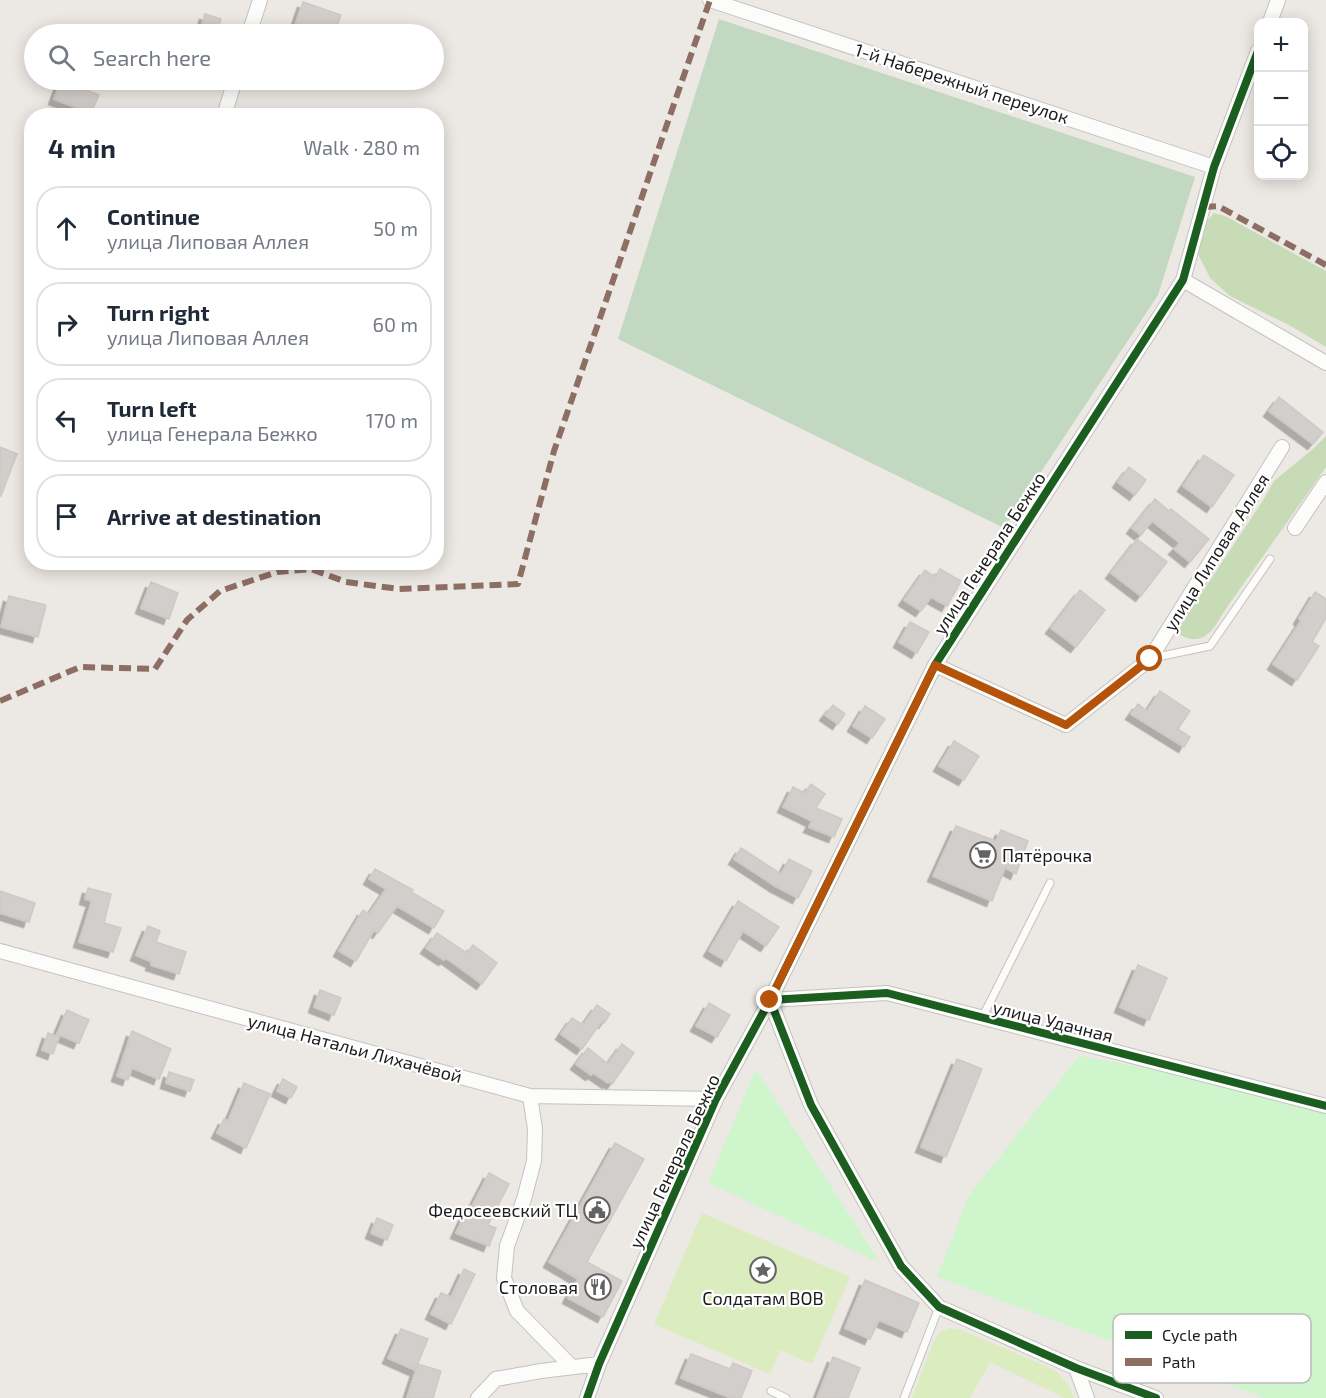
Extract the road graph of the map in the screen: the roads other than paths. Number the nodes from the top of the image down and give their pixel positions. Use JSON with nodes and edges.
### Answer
{"nodes":[{"id":1,"x":260,"y":0,"type":"edge"},
{"id":2,"x":710,"y":0,"type":"edge"},
{"id":3,"x":1278,"y":0,"type":"edge"},
{"id":4,"x":1271,"y":18,"type":"edge"},
{"id":5,"x":252,"y":24,"type":"edge"},
{"id":6,"x":1254,"y":61,"type":"edge"},
{"id":7,"x":232,"y":90,"type":"edge"},
{"id":8,"x":226,"y":108,"type":"edge"},
{"id":9,"x":1214,"y":166,"type":"junction"},
{"id":10,"x":1183,"y":280,"type":"junction"},
{"id":11,"x":1326,"y":363,"type":"edge"},
{"id":12,"x":1282,"y":447,"type":"dead end"},
{"id":13,"x":1326,"y":482,"type":"edge"},
{"id":14,"x":1295,"y":528,"type":"dead end"},
{"id":15,"x":1270,"y":559,"type":"dead end"},
{"id":16,"x":1150,"y":659,"type":"junction"},
{"id":17,"x":935,"y":665,"type":"junction"},
{"id":18,"x":1050,"y":883,"type":"dead end"},
{"id":19,"x":0,"y":951,"type":"edge"},
{"id":20,"x":770,"y":1000,"type":"junction"},
{"id":21,"x":982,"y":1018,"type":"junction"},
{"id":22,"x":530,"y":1096,"type":"junction"},
{"id":23,"x":716,"y":1099,"type":"junction"},
{"id":24,"x":1326,"y":1106,"type":"edge"},
{"id":25,"x":939,"y":1307,"type":"junction"},
{"id":26,"x":599,"y":1364,"type":"junction"},
{"id":27,"x":572,"y":1367,"type":"junction"},
{"id":28,"x":1076,"y":1368,"type":"junction"},
{"id":29,"x":1113,"y":1382,"type":"edge"},
{"id":30,"x":1116,"y":1383,"type":"edge"},
{"id":31,"x":771,"y":1391,"type":"dead end"},
{"id":32,"x":478,"y":1398,"type":"edge"},
{"id":33,"x":587,"y":1398,"type":"edge"},
{"id":34,"x":786,"y":1398,"type":"edge"},
{"id":35,"x":904,"y":1398,"type":"edge"},
{"id":36,"x":1087,"y":1398,"type":"edge"},
{"id":37,"x":1156,"y":1398,"type":"edge"}],
"edges":[{"from":1,"to":5,"type":"street"},
{"from":2,"to":9,"type":"street","name":"1-й Набережный переулок"},
{"from":3,"to":4,"type":"street"},
{"from":6,"to":9,"type":"street","name":"улица Генерала Бежко"},
{"from":7,"to":8,"type":"street"},
{"from":9,"to":10,"type":"street","name":"улица Генерала Бежко"},
{"from":10,"to":11,"type":"street"},
{"from":10,"to":17,"type":"street","name":"улица Генерала Бежко"},
{"from":12,"to":16,"type":"street","name":"улица Липовая Аллея"},
{"from":13,"to":14,"type":"street"},
{"from":15,"to":16,"type":"lane"},
{"from":16,"to":17,"type":"street","name":"улица Липовая Аллея"},
{"from":17,"to":20,"type":"street","name":"улица Генерала Бежко"},
{"from":18,"to":21,"type":"lane"},
{"from":19,"to":22,"type":"street","name":"улица Натальи Лихачёвой"},
{"from":20,"to":21,"type":"street","name":"улица Удачная"},
{"from":20,"to":23,"type":"street","name":"улица Генерала Бежко"},
{"from":20,"to":25,"type":"street"},
{"from":21,"to":24,"type":"street","name":"улица Удачная"},
{"from":22,"to":23,"type":"street","name":"улица Натальи Лихачёвой"},
{"from":22,"to":27,"type":"street"},
{"from":23,"to":26,"type":"street","name":"улица Генерала Бежко"},
{"from":25,"to":28,"type":"street"},
{"from":25,"to":35,"type":"lane"},
{"from":26,"to":27,"type":"street"},
{"from":26,"to":33,"type":"street","name":"улица Генерала Бежко"},
{"from":27,"to":32,"type":"street"},
{"from":28,"to":29,"type":"street"},
{"from":28,"to":36,"type":"street"},
{"from":30,"to":37,"type":"street"},
{"from":31,"to":34,"type":"lane"}]}
